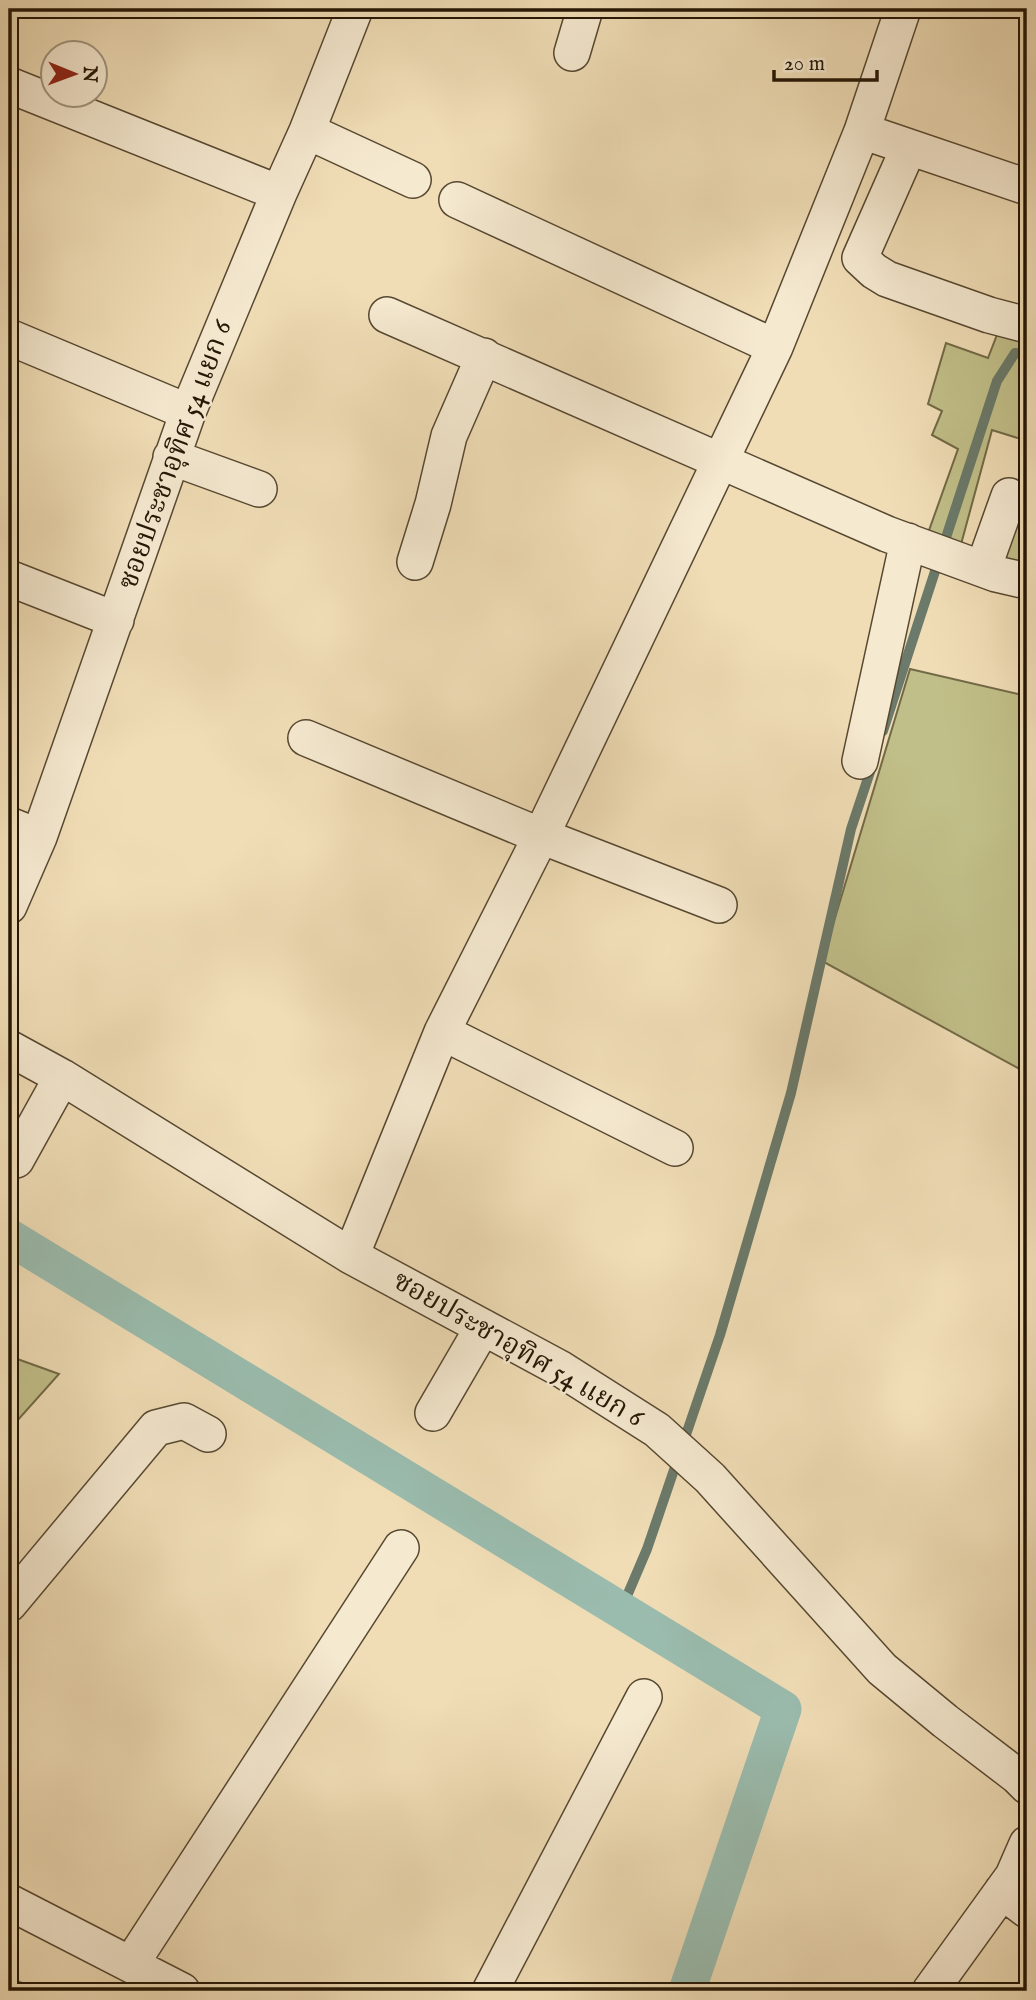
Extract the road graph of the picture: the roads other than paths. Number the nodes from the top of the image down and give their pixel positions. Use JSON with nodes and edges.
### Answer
{"nodes":[{"id":1,"x":355,"y":9,"type":"edge"},
{"id":2,"x":585,"y":9,"type":"edge"},
{"id":3,"x":902,"y":9,"type":"edge"},
{"id":4,"x":572,"y":53,"type":"dead end"},
{"id":5,"x":9,"y":85,"type":"edge"},
{"id":6,"x":307,"y":131,"type":"junction"},
{"id":7,"x":862,"y":131,"type":"junction"},
{"id":8,"x":909,"y":147,"type":"junction"},
{"id":9,"x":413,"y":180,"type":"dead end"},
{"id":10,"x":1027,"y":187,"type":"edge"},
{"id":11,"x":279,"y":193,"type":"junction"},
{"id":12,"x":457,"y":200,"type":"dead end"},
{"id":13,"x":387,"y":315,"type":"dead end"},
{"id":14,"x":1027,"y":325,"type":"edge"},
{"id":15,"x":9,"y":337,"type":"edge"},
{"id":16,"x":775,"y":347,"type":"junction"},
{"id":17,"x":484,"y":356,"type":"junction"},
{"id":18,"x":188,"y":412,"type":"junction"},
{"id":19,"x":171,"y":457,"type":"junction"},
{"id":20,"x":720,"y":462,"type":"junction"},
{"id":21,"x":259,"y":489,"type":"dead end"},
{"id":22,"x":1009,"y":496,"type":"dead end"},
{"id":23,"x":914,"y":544,"type":"junction"},
{"id":24,"x":415,"y":562,"type":"dead end"},
{"id":25,"x":973,"y":565,"type":"junction"},
{"id":26,"x":9,"y":579,"type":"edge"},
{"id":27,"x":1027,"y":581,"type":"edge"},
{"id":28,"x":116,"y":620,"type":"junction"},
{"id":29,"x":306,"y":738,"type":"dead end"},
{"id":30,"x":860,"y":761,"type":"dead end"},
{"id":31,"x":24,"y":831,"type":"edge"},
{"id":32,"x":541,"y":836,"type":"junction"},
{"id":33,"x":719,"y":905,"type":"dead end"},
{"id":34,"x":9,"y":906,"type":"edge"},
{"id":35,"x":442,"y":1032,"type":"junction"},
{"id":36,"x":9,"y":1048,"type":"edge"},
{"id":37,"x":62,"y":1077,"type":"junction"},
{"id":38,"x":675,"y":1148,"type":"dead end"},
{"id":39,"x":16,"y":1160,"type":"dead end"},
{"id":40,"x":351,"y":1256,"type":"junction"},
{"id":41,"x":483,"y":1327,"type":"junction"},
{"id":42,"x":433,"y":1413,"type":"dead end"},
{"id":43,"x":208,"y":1434,"type":"dead end"},
{"id":44,"x":401,"y":1548,"type":"dead end"},
{"id":45,"x":9,"y":1604,"type":"edge"},
{"id":46,"x":645,"y":1697,"type":"dead end"},
{"id":47,"x":1027,"y":1786,"type":"edge"},
{"id":48,"x":1027,"y":1844,"type":"edge"},
{"id":49,"x":1014,"y":1901,"type":"edge"},
{"id":50,"x":9,"y":1902,"type":"edge"},
{"id":51,"x":131,"y":1964,"type":"junction"},
{"id":52,"x":182,"y":1991,"type":"edge"},
{"id":53,"x":490,"y":1991,"type":"edge"},
{"id":54,"x":929,"y":1991,"type":"edge"}],
"edges":[{"from":1,"to":6,"type":"street","name":"ซอยประชาอุทิศ 54 แยก 6"},
{"from":2,"to":4,"type":"street"},
{"from":3,"to":7,"type":"street"},
{"from":5,"to":11,"type":"street"},
{"from":6,"to":9,"type":"street"},
{"from":6,"to":11,"type":"street","name":"ซอยประชาอุทิศ 54 แยก 6"},
{"from":7,"to":8,"type":"street"},
{"from":7,"to":16,"type":"street"},
{"from":8,"to":10,"type":"street"},
{"from":8,"to":14,"type":"street"},
{"from":11,"to":18,"type":"street","name":"ซอยประชาอุทิศ 54 แยก 6"},
{"from":12,"to":16,"type":"street"},
{"from":13,"to":17,"type":"street"},
{"from":15,"to":18,"type":"street"},
{"from":16,"to":20,"type":"street"},
{"from":17,"to":20,"type":"street"},
{"from":17,"to":24,"type":"street"},
{"from":18,"to":19,"type":"street","name":"ซอยประชาอุทิศ 54 แยก 6"},
{"from":19,"to":21,"type":"street"},
{"from":19,"to":28,"type":"street","name":"ซอยประชาอุทิศ 54 แยก 6"},
{"from":20,"to":23,"type":"street"},
{"from":20,"to":32,"type":"street"},
{"from":22,"to":25,"type":"street"},
{"from":23,"to":25,"type":"street"},
{"from":23,"to":30,"type":"street"},
{"from":25,"to":27,"type":"street"},
{"from":26,"to":28,"type":"street"},
{"from":28,"to":31,"type":"street","name":"ซอยประชาอุทิศ 54 แยก 6"},
{"from":29,"to":32,"type":"street"},
{"from":31,"to":34,"type":"street","name":"ซอยประชาอุทิศ 54 แยก 6"},
{"from":32,"to":33,"type":"street"},
{"from":32,"to":35,"type":"street"},
{"from":35,"to":38,"type":"street"},
{"from":35,"to":40,"type":"street"},
{"from":36,"to":37,"type":"street","name":"ซอยประชาอุทิศ 54 แยก 6"},
{"from":37,"to":39,"type":"street"},
{"from":37,"to":40,"type":"street","name":"ซอยประชาอุทิศ 54 แยก 6"},
{"from":40,"to":41,"type":"street","name":"ซอยประชาอุทิศ 54 แยก 6"},
{"from":41,"to":42,"type":"street"},
{"from":41,"to":47,"type":"street","name":"ซอยประชาอุทิศ 54 แยก 6"},
{"from":43,"to":45,"type":"street"},
{"from":44,"to":51,"type":"street"},
{"from":46,"to":53,"type":"street"},
{"from":48,"to":49,"type":"street"},
{"from":49,"to":54,"type":"street"},
{"from":50,"to":51,"type":"street"},
{"from":51,"to":52,"type":"street"}]}
